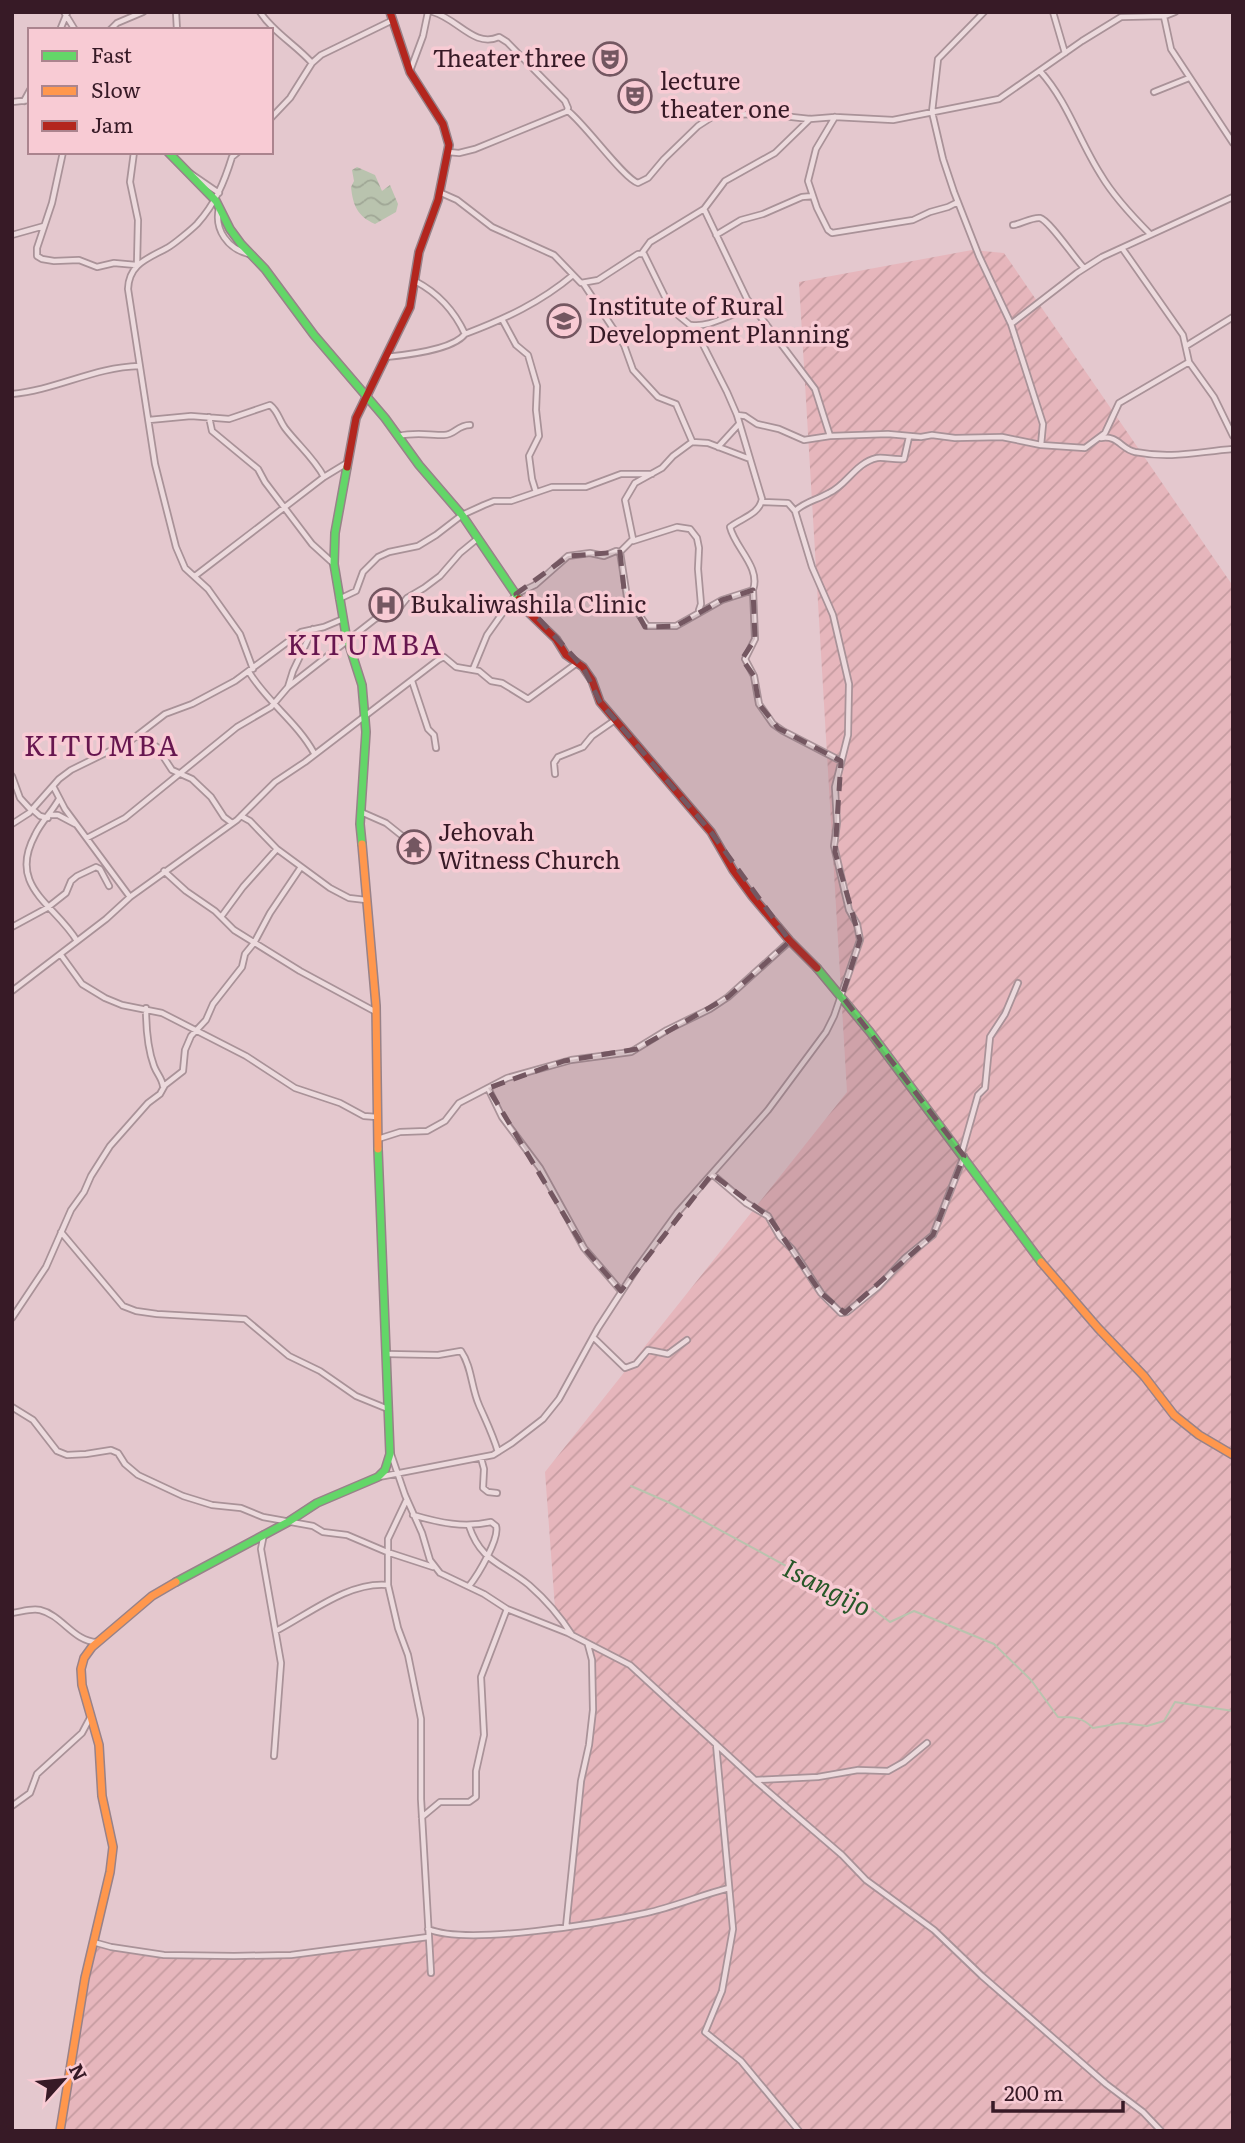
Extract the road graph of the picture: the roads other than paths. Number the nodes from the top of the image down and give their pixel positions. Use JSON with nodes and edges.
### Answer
{"nodes":[{"id":1,"x":143,"y":12,"type":"edge"},
{"id":2,"x":260,"y":12,"type":"edge"},
{"id":3,"x":430,"y":12,"type":"edge"},
{"id":4,"x":984,"y":12,"type":"edge"},
{"id":5,"x":1053,"y":12,"type":"edge"},
{"id":6,"x":1175,"y":12,"type":"edge"},
{"id":7,"x":66,"y":13,"type":"edge"},
{"id":8,"x":1164,"y":14,"type":"edge"},
{"id":9,"x":391,"y":16,"type":"edge"},
{"id":10,"x":73,"y":28,"type":"edge"},
{"id":11,"x":112,"y":28,"type":"edge"},
{"id":12,"x":1065,"y":53,"type":"junction"},
{"id":13,"x":312,"y":63,"type":"junction"},
{"id":14,"x":1040,"y":71,"type":"junction"},
{"id":15,"x":410,"y":72,"type":"junction"},
{"id":16,"x":1189,"y":78,"type":"junction"},
{"id":17,"x":1154,"y":92,"type":"dead end"},
{"id":18,"x":27,"y":100,"type":"edge"},
{"id":19,"x":12,"y":102,"type":"edge"},
{"id":20,"x":567,"y":111,"type":"junction"},
{"id":21,"x":932,"y":112,"type":"junction"},
{"id":22,"x":273,"y":116,"type":"edge"},
{"id":23,"x":835,"y":117,"type":"junction"},
{"id":24,"x":810,"y":119,"type":"junction"},
{"id":25,"x":1233,"y":143,"type":"edge"},
{"id":26,"x":448,"y":152,"type":"junction"},
{"id":27,"x":63,"y":154,"type":"edge"},
{"id":28,"x":134,"y":154,"type":"edge"},
{"id":29,"x":169,"y":154,"type":"edge"},
{"id":30,"x":236,"y":154,"type":"edge"},
{"id":31,"x":186,"y":173,"type":"junction"},
{"id":32,"x":219,"y":192,"type":"junction"},
{"id":33,"x":439,"y":192,"type":"junction"},
{"id":34,"x":813,"y":196,"type":"junction"},
{"id":35,"x":1233,"y":197,"type":"edge"},
{"id":36,"x":958,"y":202,"type":"junction"},
{"id":37,"x":218,"y":204,"type":"junction"},
{"id":38,"x":704,"y":209,"type":"junction"},
{"id":39,"x":44,"y":226,"type":"junction"},
{"id":40,"x":1013,"y":226,"type":"dead end"},
{"id":41,"x":1150,"y":234,"type":"junction"},
{"id":42,"x":12,"y":235,"type":"edge"},
{"id":43,"x":716,"y":235,"type":"junction"},
{"id":44,"x":1122,"y":248,"type":"junction"},
{"id":45,"x":642,"y":253,"type":"junction"},
{"id":46,"x":136,"y":265,"type":"junction"},
{"id":47,"x":1084,"y":268,"type":"junction"},
{"id":48,"x":573,"y":275,"type":"junction"},
{"id":49,"x":415,"y":281,"type":"junction"},
{"id":50,"x":583,"y":283,"type":"junction"},
{"id":51,"x":754,"y":309,"type":"junction"},
{"id":52,"x":1233,"y":317,"type":"edge"},
{"id":53,"x":502,"y":319,"type":"junction"},
{"id":54,"x":1011,"y":324,"type":"junction"},
{"id":55,"x":691,"y":326,"type":"junction"},
{"id":56,"x":465,"y":334,"type":"junction"},
{"id":57,"x":1186,"y":346,"type":"junction"},
{"id":58,"x":384,"y":358,"type":"junction"},
{"id":59,"x":1189,"y":362,"type":"junction"},
{"id":60,"x":139,"y":366,"type":"junction"},
{"id":61,"x":12,"y":394,"type":"edge"},
{"id":62,"x":366,"y":396,"type":"junction"},
{"id":63,"x":737,"y":415,"type":"junction"},
{"id":64,"x":209,"y":417,"type":"junction"},
{"id":65,"x":149,"y":420,"type":"junction"},
{"id":66,"x":739,"y":423,"type":"junction"},
{"id":67,"x":470,"y":425,"type":"dead end"},
{"id":68,"x":398,"y":436,"type":"junction"},
{"id":69,"x":830,"y":436,"type":"junction"},
{"id":70,"x":1233,"y":436,"type":"edge"},
{"id":71,"x":909,"y":437,"type":"junction"},
{"id":72,"x":1100,"y":438,"type":"junction"},
{"id":73,"x":692,"y":442,"type":"junction"},
{"id":74,"x":1041,"y":445,"type":"junction"},
{"id":75,"x":718,"y":446,"type":"junction"},
{"id":76,"x":1233,"y":449,"type":"edge"},
{"id":77,"x":751,"y":459,"type":"junction"},
{"id":78,"x":348,"y":463,"type":"junction"},
{"id":79,"x":652,"y":474,"type":"junction"},
{"id":80,"x":324,"y":477,"type":"junction"},
{"id":81,"x":536,"y":492,"type":"junction"},
{"id":82,"x":763,"y":502,"type":"junction"},
{"id":83,"x":284,"y":507,"type":"junction"},
{"id":84,"x":795,"y":511,"type":"junction"},
{"id":85,"x":462,"y":515,"type":"junction"},
{"id":86,"x":477,"y":539,"type":"junction"},
{"id":87,"x":631,"y":542,"type":"junction"},
{"id":88,"x":620,"y":552,"type":"junction"},
{"id":89,"x":334,"y":564,"type":"junction"},
{"id":90,"x":195,"y":576,"type":"junction"},
{"id":91,"x":753,"y":590,"type":"junction"},
{"id":92,"x":516,"y":594,"type":"junction"},
{"id":93,"x":339,"y":599,"type":"junction"},
{"id":94,"x":698,"y":611,"type":"junction"},
{"id":95,"x":343,"y":620,"type":"junction"},
{"id":96,"x":313,"y":629,"type":"junction"},
{"id":97,"x":348,"y":641,"type":"junction"},
{"id":98,"x":577,"y":663,"type":"junction"},
{"id":99,"x":472,"y":669,"type":"junction"},
{"id":100,"x":251,"y":671,"type":"junction"},
{"id":101,"x":412,"y":681,"type":"junction"},
{"id":102,"x":288,"y":687,"type":"junction"},
{"id":103,"x":275,"y":703,"type":"junction"},
{"id":104,"x":364,"y":716,"type":"junction"},
{"id":105,"x":616,"y":719,"type":"junction"},
{"id":106,"x":138,"y":736,"type":"junction"},
{"id":107,"x":436,"y":748,"type":"dead end"},
{"id":108,"x":316,"y":752,"type":"junction"},
{"id":109,"x":841,"y":761,"type":"junction"},
{"id":110,"x":180,"y":773,"type":"junction"},
{"id":111,"x":555,"y":774,"type":"dead end"},
{"id":112,"x":12,"y":776,"type":"edge"},
{"id":113,"x":53,"y":786,"type":"junction"},
{"id":114,"x":59,"y":799,"type":"junction"},
{"id":115,"x":32,"y":809,"type":"junction"},
{"id":116,"x":361,"y":812,"type":"junction"},
{"id":117,"x":49,"y":816,"type":"junction"},
{"id":118,"x":241,"y":816,"type":"junction"},
{"id":119,"x":232,"y":823,"type":"junction"},
{"id":120,"x":12,"y":824,"type":"edge"},
{"id":121,"x":78,"y":826,"type":"junction"},
{"id":122,"x":88,"y":838,"type":"junction"},
{"id":123,"x":406,"y":839,"type":"dead end"},
{"id":124,"x":277,"y":849,"type":"junction"},
{"id":125,"x":301,"y":867,"type":"junction"},
{"id":126,"x":164,"y":871,"type":"junction"},
{"id":127,"x":109,"y":886,"type":"dead end"},
{"id":128,"x":130,"y":897,"type":"junction"},
{"id":129,"x":366,"y":900,"type":"junction"},
{"id":130,"x":47,"y":908,"type":"junction"},
{"id":131,"x":220,"y":917,"type":"junction"},
{"id":132,"x":12,"y":926,"type":"edge"},
{"id":133,"x":77,"y":941,"type":"junction"},
{"id":134,"x":790,"y":941,"type":"junction"},
{"id":135,"x":254,"y":943,"type":"junction"},
{"id":136,"x":61,"y":955,"type":"junction"},
{"id":137,"x":1018,"y":983,"type":"dead end"},
{"id":138,"x":12,"y":991,"type":"edge"},
{"id":139,"x":842,"y":996,"type":"junction"},
{"id":140,"x":146,"y":1008,"type":"junction"},
{"id":141,"x":376,"y":1012,"type":"junction"},
{"id":142,"x":196,"y":1030,"type":"junction"},
{"id":143,"x":163,"y":1087,"type":"junction"},
{"id":144,"x":488,"y":1088,"type":"junction"},
{"id":145,"x":377,"y":1117,"type":"junction"},
{"id":146,"x":378,"y":1139,"type":"junction"},
{"id":147,"x":963,"y":1154,"type":"junction"},
{"id":148,"x":712,"y":1174,"type":"junction"},
{"id":149,"x":61,"y":1232,"type":"junction"},
{"id":150,"x":621,"y":1291,"type":"junction"},
{"id":151,"x":12,"y":1318,"type":"edge"},
{"id":152,"x":593,"y":1337,"type":"junction"},
{"id":153,"x":687,"y":1340,"type":"dead end"},
{"id":154,"x":387,"y":1354,"type":"junction"},
{"id":155,"x":12,"y":1407,"type":"edge"},
{"id":156,"x":388,"y":1409,"type":"junction"},
{"id":157,"x":390,"y":1449,"type":"junction"},
{"id":158,"x":498,"y":1452,"type":"junction"},
{"id":159,"x":1233,"y":1455,"type":"edge"},
{"id":160,"x":481,"y":1458,"type":"junction"},
{"id":161,"x":397,"y":1474,"type":"junction"},
{"id":162,"x":378,"y":1477,"type":"junction"},
{"id":163,"x":497,"y":1493,"type":"dead end"},
{"id":164,"x":407,"y":1500,"type":"junction"},
{"id":165,"x":413,"y":1515,"type":"junction"},
{"id":166,"x":288,"y":1522,"type":"junction"},
{"id":167,"x":468,"y":1526,"type":"junction"},
{"id":168,"x":264,"y":1533,"type":"junction"},
{"id":169,"x":387,"y":1552,"type":"junction"},
{"id":170,"x":428,"y":1552,"type":"junction"},
{"id":171,"x":485,"y":1556,"type":"junction"},
{"id":172,"x":416,"y":1562,"type":"junction"},
{"id":173,"x":433,"y":1567,"type":"junction"},
{"id":174,"x":388,"y":1585,"type":"junction"},
{"id":175,"x":468,"y":1587,"type":"junction"},
{"id":176,"x":507,"y":1609,"type":"junction"},
{"id":177,"x":12,"y":1613,"type":"edge"},
{"id":178,"x":276,"y":1631,"type":"junction"},
{"id":179,"x":572,"y":1635,"type":"junction"},
{"id":180,"x":98,"y":1642,"type":"junction"},
{"id":181,"x":588,"y":1644,"type":"junction"},
{"id":182,"x":90,"y":1718,"type":"junction"},
{"id":183,"x":716,"y":1743,"type":"junction"},
{"id":184,"x":927,"y":1744,"type":"dead end"},
{"id":185,"x":274,"y":1756,"type":"dead end"},
{"id":186,"x":756,"y":1781,"type":"junction"},
{"id":187,"x":12,"y":1806,"type":"edge"},
{"id":188,"x":422,"y":1817,"type":"junction"},
{"id":189,"x":729,"y":1888,"type":"junction"},
{"id":190,"x":566,"y":1927,"type":"junction"},
{"id":191,"x":427,"y":1928,"type":"junction"},
{"id":192,"x":428,"y":1937,"type":"junction"},
{"id":193,"x":93,"y":1942,"type":"junction"},
{"id":194,"x":431,"y":1973,"type":"dead end"},
{"id":195,"x":60,"y":2131,"type":"edge"},
{"id":196,"x":799,"y":2131,"type":"edge"},
{"id":197,"x":1161,"y":2131,"type":"edge"}],
"edges":[{"from":1,"to":11,"type":"street"},
{"from":2,"to":13,"type":"street"},
{"from":3,"to":15,"type":"street"},
{"from":3,"to":20,"type":"street"},
{"from":4,"to":21,"type":"street"},
{"from":5,"to":12,"type":"street"},
{"from":6,"to":8,"type":"street"},
{"from":7,"to":10,"type":"street"},
{"from":8,"to":12,"type":"street"},
{"from":8,"to":16,"type":"street"},
{"from":9,"to":13,"type":"street"},
{"from":9,"to":15,"type":"street"},
{"from":12,"to":14,"type":"street"},
{"from":13,"to":22,"type":"street"},
{"from":14,"to":21,"type":"street"},
{"from":14,"to":41,"type":"street"},
{"from":15,"to":26,"type":"street"},
{"from":16,"to":17,"type":"street"},
{"from":16,"to":25,"type":"street"},
{"from":18,"to":19,"type":"street"},
{"from":20,"to":24,"type":"street"},
{"from":20,"to":26,"type":"street"},
{"from":21,"to":23,"type":"street"},
{"from":21,"to":36,"type":"street"},
{"from":23,"to":24,"type":"street"},
{"from":23,"to":34,"type":"street"},
{"from":24,"to":38,"type":"street"},
{"from":26,"to":33,"type":"street"},
{"from":27,"to":39,"type":"street"},
{"from":28,"to":46,"type":"street"},
{"from":29,"to":31,"type":"street"},
{"from":30,"to":32,"type":"street"},
{"from":31,"to":32,"type":"street"},
{"from":31,"to":37,"type":"street"},
{"from":32,"to":37,"type":"street"},
{"from":33,"to":48,"type":"street"},
{"from":33,"to":49,"type":"street"},
{"from":34,"to":36,"type":"street"},
{"from":34,"to":43,"type":"street"},
{"from":35,"to":41,"type":"street"},
{"from":36,"to":54,"type":"street"},
{"from":37,"to":46,"type":"street"},
{"from":37,"to":62,"type":"street"},
{"from":38,"to":43,"type":"street"},
{"from":38,"to":45,"type":"street"},
{"from":39,"to":42,"type":"street"},
{"from":39,"to":46,"type":"street"},
{"from":40,"to":47,"type":"street"},
{"from":41,"to":44,"type":"street"},
{"from":43,"to":51,"type":"street"},
{"from":44,"to":47,"type":"street"},
{"from":44,"to":57,"type":"street"},
{"from":45,"to":50,"type":"street"},
{"from":45,"to":55,"type":"street"},
{"from":46,"to":60,"type":"street"},
{"from":47,"to":54,"type":"street"},
{"from":48,"to":50,"type":"street"},
{"from":48,"to":53,"type":"street"},
{"from":49,"to":56,"type":"street"},
{"from":49,"to":58,"type":"street"},
{"from":50,"to":73,"type":"street"},
{"from":51,"to":55,"type":"street"},
{"from":51,"to":69,"type":"street"},
{"from":52,"to":57,"type":"street"},
{"from":53,"to":56,"type":"street"},
{"from":53,"to":81,"type":"street"},
{"from":54,"to":74,"type":"street"},
{"from":55,"to":63,"type":"street"},
{"from":56,"to":58,"type":"street"},
{"from":57,"to":59,"type":"street"},
{"from":58,"to":62,"type":"street"},
{"from":59,"to":70,"type":"street"},
{"from":59,"to":72,"type":"street"},
{"from":60,"to":61,"type":"street"},
{"from":60,"to":65,"type":"street"},
{"from":62,"to":68,"type":"street"},
{"from":62,"to":78,"type":"street"},
{"from":63,"to":66,"type":"street"},
{"from":63,"to":69,"type":"street"},
{"from":64,"to":65,"type":"street"},
{"from":64,"to":80,"type":"street"},
{"from":64,"to":83,"type":"street"},
{"from":65,"to":90,"type":"street"},
{"from":66,"to":75,"type":"street"},
{"from":66,"to":77,"type":"street"},
{"from":67,"to":68,"type":"street"},
{"from":68,"to":85,"type":"street"},
{"from":69,"to":71,"type":"street"},
{"from":71,"to":74,"type":"street"},
{"from":71,"to":84,"type":"street"},
{"from":72,"to":74,"type":"street"},
{"from":72,"to":76,"type":"street"},
{"from":73,"to":75,"type":"street"},
{"from":73,"to":79,"type":"street"},
{"from":75,"to":77,"type":"street"},
{"from":77,"to":82,"type":"street"},
{"from":78,"to":80,"type":"street"},
{"from":78,"to":89,"type":"street"},
{"from":79,"to":81,"type":"street"},
{"from":79,"to":87,"type":"street"},
{"from":80,"to":83,"type":"street"},
{"from":81,"to":85,"type":"street"},
{"from":82,"to":84,"type":"street"},
{"from":82,"to":91,"type":"street"},
{"from":83,"to":89,"type":"street"},
{"from":83,"to":90,"type":"street"},
{"from":84,"to":109,"type":"street"},
{"from":85,"to":86,"type":"street"},
{"from":85,"to":93,"type":"street"},
{"from":86,"to":92,"type":"street"},
{"from":86,"to":97,"type":"street"},
{"from":87,"to":88,"type":"street"},
{"from":87,"to":94,"type":"street"},
{"from":88,"to":92,"type":"street"},
{"from":88,"to":94,"type":"street"},
{"from":89,"to":93,"type":"street"},
{"from":90,"to":100,"type":"street"},
{"from":91,"to":94,"type":"street"},
{"from":91,"to":109,"type":"street"},
{"from":92,"to":98,"type":"street"},
{"from":92,"to":99,"type":"street"},
{"from":93,"to":95,"type":"street"},
{"from":95,"to":96,"type":"street"},
{"from":95,"to":97,"type":"street"},
{"from":96,"to":100,"type":"street"},
{"from":96,"to":102,"type":"street"},
{"from":97,"to":102,"type":"street"},
{"from":97,"to":104,"type":"street"},
{"from":98,"to":99,"type":"street"},
{"from":98,"to":105,"type":"street"},
{"from":99,"to":101,"type":"street"},
{"from":100,"to":103,"type":"street"},
{"from":100,"to":106,"type":"street"},
{"from":101,"to":104,"type":"street"},
{"from":101,"to":107,"type":"street"},
{"from":102,"to":103,"type":"street"},
{"from":103,"to":108,"type":"street"},
{"from":103,"to":110,"type":"street"},
{"from":104,"to":108,"type":"street"},
{"from":104,"to":116,"type":"street"},
{"from":105,"to":111,"type":"street"},
{"from":105,"to":134,"type":"street"},
{"from":106,"to":110,"type":"street"},
{"from":106,"to":113,"type":"street"},
{"from":108,"to":118,"type":"street"},
{"from":109,"to":139,"type":"street"},
{"from":110,"to":119,"type":"street"},
{"from":110,"to":122,"type":"street"},
{"from":112,"to":115,"type":"street"},
{"from":113,"to":114,"type":"street"},
{"from":113,"to":115,"type":"street"},
{"from":114,"to":117,"type":"street"},
{"from":114,"to":121,"type":"street"},
{"from":115,"to":117,"type":"street"},
{"from":115,"to":120,"type":"street"},
{"from":116,"to":123,"type":"street"},
{"from":116,"to":129,"type":"street"},
{"from":117,"to":121,"type":"street"},
{"from":117,"to":130,"type":"street"},
{"from":118,"to":119,"type":"street"},
{"from":118,"to":124,"type":"street"},
{"from":119,"to":126,"type":"street"},
{"from":121,"to":122,"type":"street"},
{"from":122,"to":128,"type":"street"},
{"from":124,"to":125,"type":"street"},
{"from":124,"to":131,"type":"street"},
{"from":125,"to":129,"type":"street"},
{"from":125,"to":135,"type":"street"},
{"from":126,"to":128,"type":"street"},
{"from":126,"to":131,"type":"street"},
{"from":127,"to":130,"type":"street"},
{"from":128,"to":133,"type":"street"},
{"from":129,"to":141,"type":"street"},
{"from":130,"to":132,"type":"street"},
{"from":130,"to":133,"type":"street"},
{"from":131,"to":135,"type":"street"},
{"from":133,"to":136,"type":"street"},
{"from":134,"to":139,"type":"street"},
{"from":134,"to":144,"type":"street"},
{"from":135,"to":141,"type":"street"},
{"from":135,"to":142,"type":"street"},
{"from":136,"to":138,"type":"street"},
{"from":136,"to":140,"type":"street"},
{"from":137,"to":147,"type":"street"},
{"from":139,"to":147,"type":"street"},
{"from":139,"to":148,"type":"street"},
{"from":140,"to":142,"type":"street"},
{"from":140,"to":143,"type":"street"},
{"from":141,"to":145,"type":"street"},
{"from":142,"to":143,"type":"street"},
{"from":142,"to":145,"type":"street"},
{"from":143,"to":149,"type":"street"},
{"from":144,"to":146,"type":"street"},
{"from":144,"to":150,"type":"street"},
{"from":145,"to":146,"type":"street"},
{"from":146,"to":154,"type":"street"},
{"from":147,"to":148,"type":"street"},
{"from":147,"to":159,"type":"street"},
{"from":148,"to":150,"type":"street"},
{"from":149,"to":151,"type":"street"},
{"from":149,"to":156,"type":"street"},
{"from":150,"to":152,"type":"street"},
{"from":152,"to":153,"type":"street"},
{"from":152,"to":158,"type":"street"},
{"from":154,"to":156,"type":"street"},
{"from":154,"to":158,"type":"street"},
{"from":155,"to":166,"type":"street"},
{"from":156,"to":157,"type":"street"},
{"from":157,"to":161,"type":"street"},
{"from":157,"to":162,"type":"street"},
{"from":158,"to":160,"type":"street"},
{"from":160,"to":161,"type":"street"},
{"from":160,"to":163,"type":"street"},
{"from":161,"to":162,"type":"street"},
{"from":161,"to":164,"type":"street"},
{"from":162,"to":166,"type":"street"},
{"from":164,"to":165,"type":"street"},
{"from":164,"to":169,"type":"street"},
{"from":165,"to":167,"type":"street"},
{"from":165,"to":170,"type":"street"},
{"from":166,"to":168,"type":"street"},
{"from":166,"to":169,"type":"street"},
{"from":167,"to":171,"type":"street"},
{"from":167,"to":171,"type":"street"},
{"from":168,"to":178,"type":"street"},
{"from":168,"to":180,"type":"street"},
{"from":169,"to":172,"type":"street"},
{"from":169,"to":174,"type":"street"},
{"from":170,"to":172,"type":"street"},
{"from":170,"to":173,"type":"street"},
{"from":171,"to":175,"type":"street"},
{"from":171,"to":179,"type":"street"},
{"from":172,"to":173,"type":"street"},
{"from":173,"to":175,"type":"street"},
{"from":174,"to":178,"type":"street"},
{"from":174,"to":188,"type":"street"},
{"from":175,"to":176,"type":"street"},
{"from":176,"to":179,"type":"street"},
{"from":176,"to":188,"type":"street"},
{"from":177,"to":180,"type":"street"},
{"from":178,"to":185,"type":"street"},
{"from":179,"to":181,"type":"street"},
{"from":180,"to":182,"type":"street"},
{"from":181,"to":183,"type":"street"},
{"from":181,"to":190,"type":"street"},
{"from":182,"to":187,"type":"street"},
{"from":182,"to":193,"type":"street"},
{"from":183,"to":186,"type":"street"},
{"from":183,"to":189,"type":"street"},
{"from":184,"to":186,"type":"street"},
{"from":186,"to":197,"type":"street"},
{"from":188,"to":191,"type":"street"},
{"from":189,"to":190,"type":"street"},
{"from":189,"to":196,"type":"street"},
{"from":190,"to":191,"type":"street"},
{"from":191,"to":192,"type":"street"},
{"from":192,"to":193,"type":"street"},
{"from":192,"to":194,"type":"street"},
{"from":193,"to":195,"type":"street"}]}
